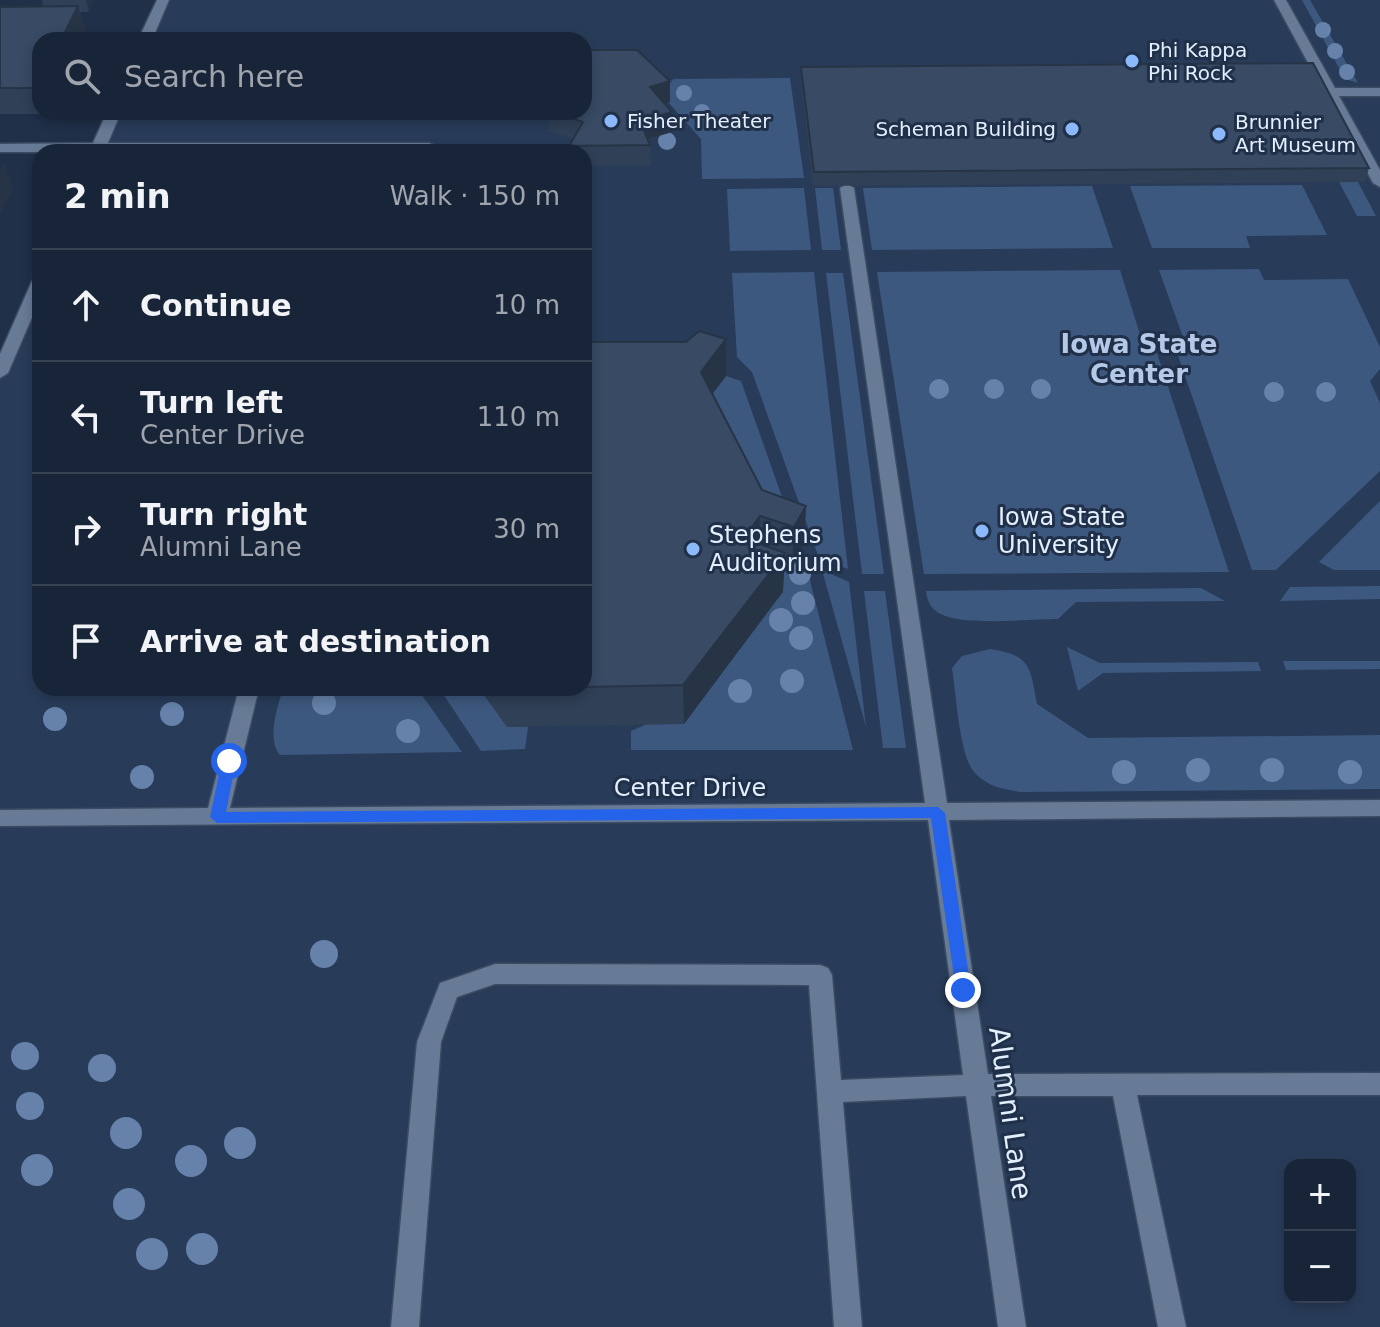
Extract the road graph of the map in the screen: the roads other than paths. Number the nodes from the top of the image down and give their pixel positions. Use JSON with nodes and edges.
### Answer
{"nodes":[{"id":1,"x":163,"y":0,"type":"edge"},
{"id":2,"x":1280,"y":0,"type":"edge"},
{"id":3,"x":149,"y":32,"type":"edge"},
{"id":4,"x":1331,"y":92,"type":"junction"},
{"id":5,"x":1380,"y":92,"type":"edge"},
{"id":6,"x":111,"y":120,"type":"edge"},
{"id":7,"x":101,"y":144,"type":"edge"},
{"id":8,"x":0,"y":148,"type":"edge"},
{"id":9,"x":32,"y":149,"type":"edge"},
{"id":10,"x":1380,"y":183,"type":"edge"},
{"id":11,"x":847,"y":188,"type":"edge"},
{"id":12,"x":32,"y":299,"type":"edge"},
{"id":13,"x":0,"y":373,"type":"edge"},
{"id":14,"x":247,"y":696,"type":"edge"},
{"id":15,"x":1380,"y":808,"type":"edge"},
{"id":16,"x":938,"y":813,"type":"junction"},
{"id":17,"x":217,"y":817,"type":"junction"},
{"id":18,"x":0,"y":818,"type":"edge"},
{"id":19,"x":1380,"y":1084,"type":"edge"},
{"id":20,"x":977,"y":1085,"type":"junction"},
{"id":21,"x":1123,"y":1085,"type":"junction"},
{"id":22,"x":829,"y":1092,"type":"junction"},
{"id":23,"x":405,"y":1327,"type":"edge"},
{"id":24,"x":848,"y":1327,"type":"edge"},
{"id":25,"x":1012,"y":1327,"type":"edge"},
{"id":26,"x":1172,"y":1327,"type":"edge"}],
"edges":[{"from":1,"to":3,"type":"street"},
{"from":2,"to":4,"type":"street"},
{"from":4,"to":5,"type":"street"},
{"from":4,"to":10,"type":"street"},
{"from":6,"to":7,"type":"street"},
{"from":8,"to":9,"type":"street"},
{"from":11,"to":16,"type":"street","name":"Alumni Lane"},
{"from":12,"to":13,"type":"street"},
{"from":14,"to":17,"type":"street"},
{"from":15,"to":16,"type":"street","name":"Center Drive"},
{"from":16,"to":17,"type":"street","name":"Center Drive"},
{"from":16,"to":20,"type":"street","name":"Alumni Lane"},
{"from":17,"to":18,"type":"street","name":"Center Drive"},
{"from":19,"to":21,"type":"street"},
{"from":20,"to":21,"type":"street"},
{"from":20,"to":22,"type":"street"},
{"from":20,"to":25,"type":"street","name":"Alumni Lane"},
{"from":21,"to":26,"type":"street"},
{"from":22,"to":23,"type":"street"},
{"from":22,"to":24,"type":"street"}]}
